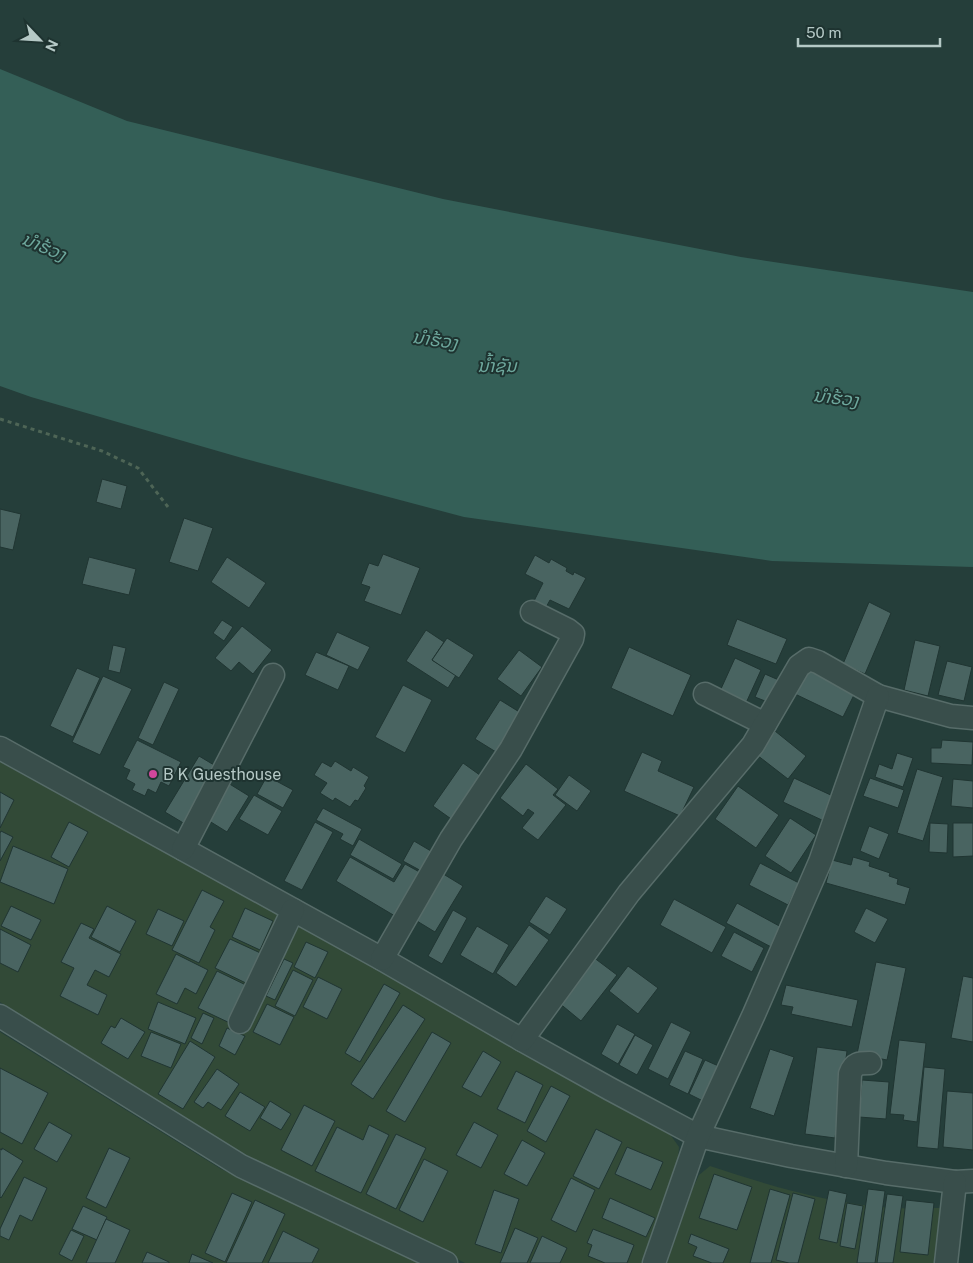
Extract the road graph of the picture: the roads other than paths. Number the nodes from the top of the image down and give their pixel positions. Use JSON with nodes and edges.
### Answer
{"nodes":[{"id":1,"x":532,"y":612,"type":"dead end"},
{"id":2,"x":273,"y":675,"type":"dead end"},
{"id":3,"x":705,"y":694,"type":"dead end"},
{"id":4,"x":878,"y":696,"type":"junction"},
{"id":5,"x":973,"y":718,"type":"edge"},
{"id":6,"x":765,"y":724,"type":"junction"},
{"id":7,"x":0,"y":748,"type":"edge"},
{"id":8,"x":183,"y":849,"type":"junction"},
{"id":9,"x":293,"y":910,"type":"junction"},
{"id":10,"x":382,"y":958,"type":"junction"},
{"id":11,"x":0,"y":1016,"type":"edge"},
{"id":12,"x":240,"y":1022,"type":"dead end"},
{"id":13,"x":522,"y":1040,"type":"junction"},
{"id":14,"x":870,"y":1063,"type":"dead end"},
{"id":15,"x":698,"y":1136,"type":"junction"},
{"id":16,"x":846,"y":1166,"type":"junction"},
{"id":17,"x":964,"y":1182,"type":"edge"},
{"id":18,"x":446,"y":1263,"type":"edge"},
{"id":19,"x":654,"y":1263,"type":"edge"},
{"id":20,"x":946,"y":1263,"type":"edge"}],
"edges":[{"from":1,"to":10,"type":"street"},
{"from":2,"to":8,"type":"street"},
{"from":3,"to":6,"type":"street"},
{"from":4,"to":5,"type":"street"},
{"from":4,"to":6,"type":"street"},
{"from":4,"to":15,"type":"street"},
{"from":6,"to":13,"type":"street"},
{"from":7,"to":8,"type":"street"},
{"from":8,"to":9,"type":"street"},
{"from":9,"to":10,"type":"street"},
{"from":9,"to":12,"type":"street"},
{"from":10,"to":13,"type":"street"},
{"from":11,"to":18,"type":"street"},
{"from":13,"to":15,"type":"street"},
{"from":14,"to":16,"type":"street"},
{"from":15,"to":16,"type":"street"},
{"from":15,"to":19,"type":"street"},
{"from":16,"to":17,"type":"street"},
{"from":17,"to":20,"type":"street"}]}
